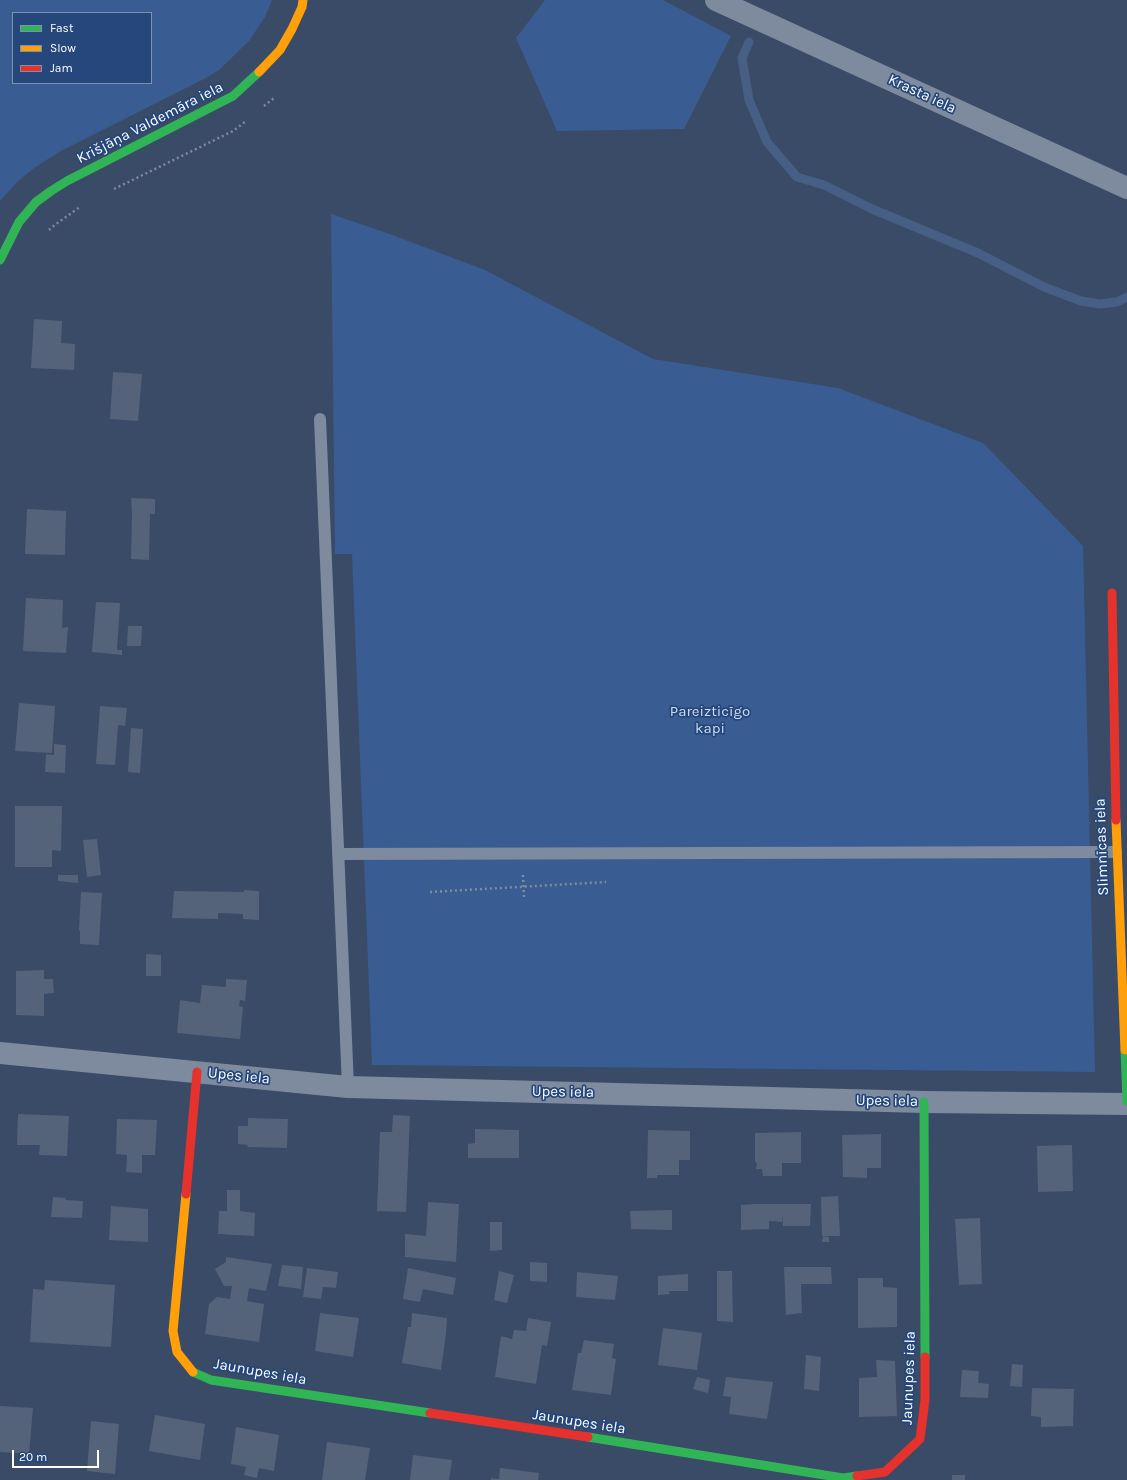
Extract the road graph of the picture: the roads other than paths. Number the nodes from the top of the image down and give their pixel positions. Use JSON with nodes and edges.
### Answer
{"nodes":[{"id":1,"x":304,"y":0,"type":"edge"},
{"id":2,"x":716,"y":0,"type":"edge"},
{"id":3,"x":1127,"y":188,"type":"edge"},
{"id":4,"x":0,"y":260,"type":"edge"},
{"id":5,"x":320,"y":419,"type":"dead end"},
{"id":6,"x":1112,"y":593,"type":"dead end"},
{"id":7,"x":1116,"y":852,"type":"junction"},
{"id":8,"x":338,"y":854,"type":"junction"},
{"id":9,"x":0,"y":1053,"type":"edge"},
{"id":10,"x":1126,"y":1058,"type":"edge"},
{"id":11,"x":197,"y":1072,"type":"junction"},
{"id":12,"x":348,"y":1087,"type":"junction"},
{"id":13,"x":924,"y":1102,"type":"junction"},
{"id":14,"x":1127,"y":1102,"type":"edge"}],
"edges":[{"from":1,"to":4,"type":"street","name":"Krišjāņa Valdemāra iela"},
{"from":2,"to":3,"type":"street","name":"Krasta iela"},
{"from":5,"to":8,"type":"lane"},
{"from":6,"to":7,"type":"street","name":"Slimnīcas iela"},
{"from":7,"to":8,"type":"lane"},
{"from":7,"to":10,"type":"street","name":"Slimnīcas iela"},
{"from":8,"to":12,"type":"lane"},
{"from":9,"to":11,"type":"street","name":"Upes iela"},
{"from":10,"to":14,"type":"street","name":"Slimnīcas iela"},
{"from":11,"to":12,"type":"street","name":"Upes iela"},
{"from":11,"to":13,"type":"street","name":"Jaunupes iela"},
{"from":12,"to":13,"type":"street","name":"Upes iela"},
{"from":13,"to":14,"type":"street","name":"Upes iela"}]}
